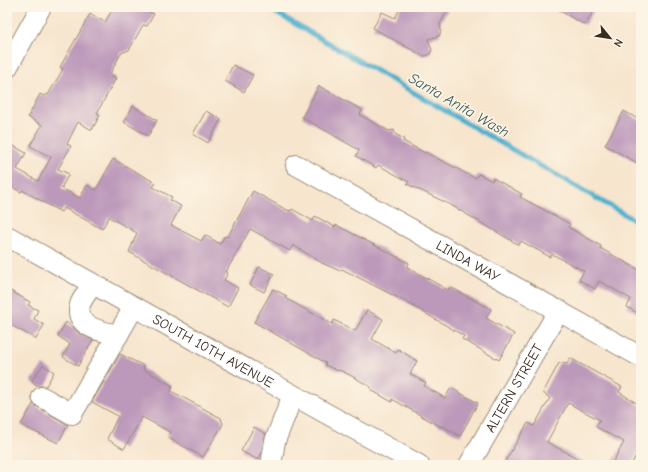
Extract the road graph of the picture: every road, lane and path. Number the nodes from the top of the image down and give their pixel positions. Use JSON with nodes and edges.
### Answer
{"nodes":[{"id":1,"x":41,"y":7,"type":"edge"},
{"id":2,"x":7,"y":68,"type":"edge"},
{"id":3,"x":296,"y":165,"type":"dead end"},
{"id":4,"x":7,"y":236,"type":"edge"},
{"id":5,"x":93,"y":284,"type":"junction"},
{"id":6,"x":134,"y":307,"type":"junction"},
{"id":7,"x":559,"y":310,"type":"junction"},
{"id":8,"x":118,"y":335,"type":"junction"},
{"id":9,"x":641,"y":357,"type":"edge"},
{"id":10,"x":293,"y":395,"type":"junction"},
{"id":11,"x":42,"y":397,"type":"dead end"},
{"id":12,"x":271,"y":465,"type":"edge"},
{"id":13,"x":419,"y":465,"type":"edge"},
{"id":14,"x":469,"y":465,"type":"edge"}],
"edges":[{"from":1,"to":2,"type":"street"},
{"from":3,"to":7,"type":"street","name":"LINDA WAY"},
{"from":4,"to":5,"type":"street","name":"SOUTH 10TH AVENUE"},
{"from":5,"to":6,"type":"street","name":"SOUTH 10TH AVENUE"},
{"from":5,"to":8,"type":"street"},
{"from":6,"to":8,"type":"street"},
{"from":6,"to":10,"type":"street","name":"SOUTH 10TH AVENUE"},
{"from":7,"to":9,"type":"street","name":"LINDA WAY"},
{"from":7,"to":14,"type":"street","name":"ALTERN STREET"},
{"from":8,"to":11,"type":"street"},
{"from":10,"to":12,"type":"street"},
{"from":10,"to":13,"type":"street","name":"SOUTH 10TH AVENUE"}]}
